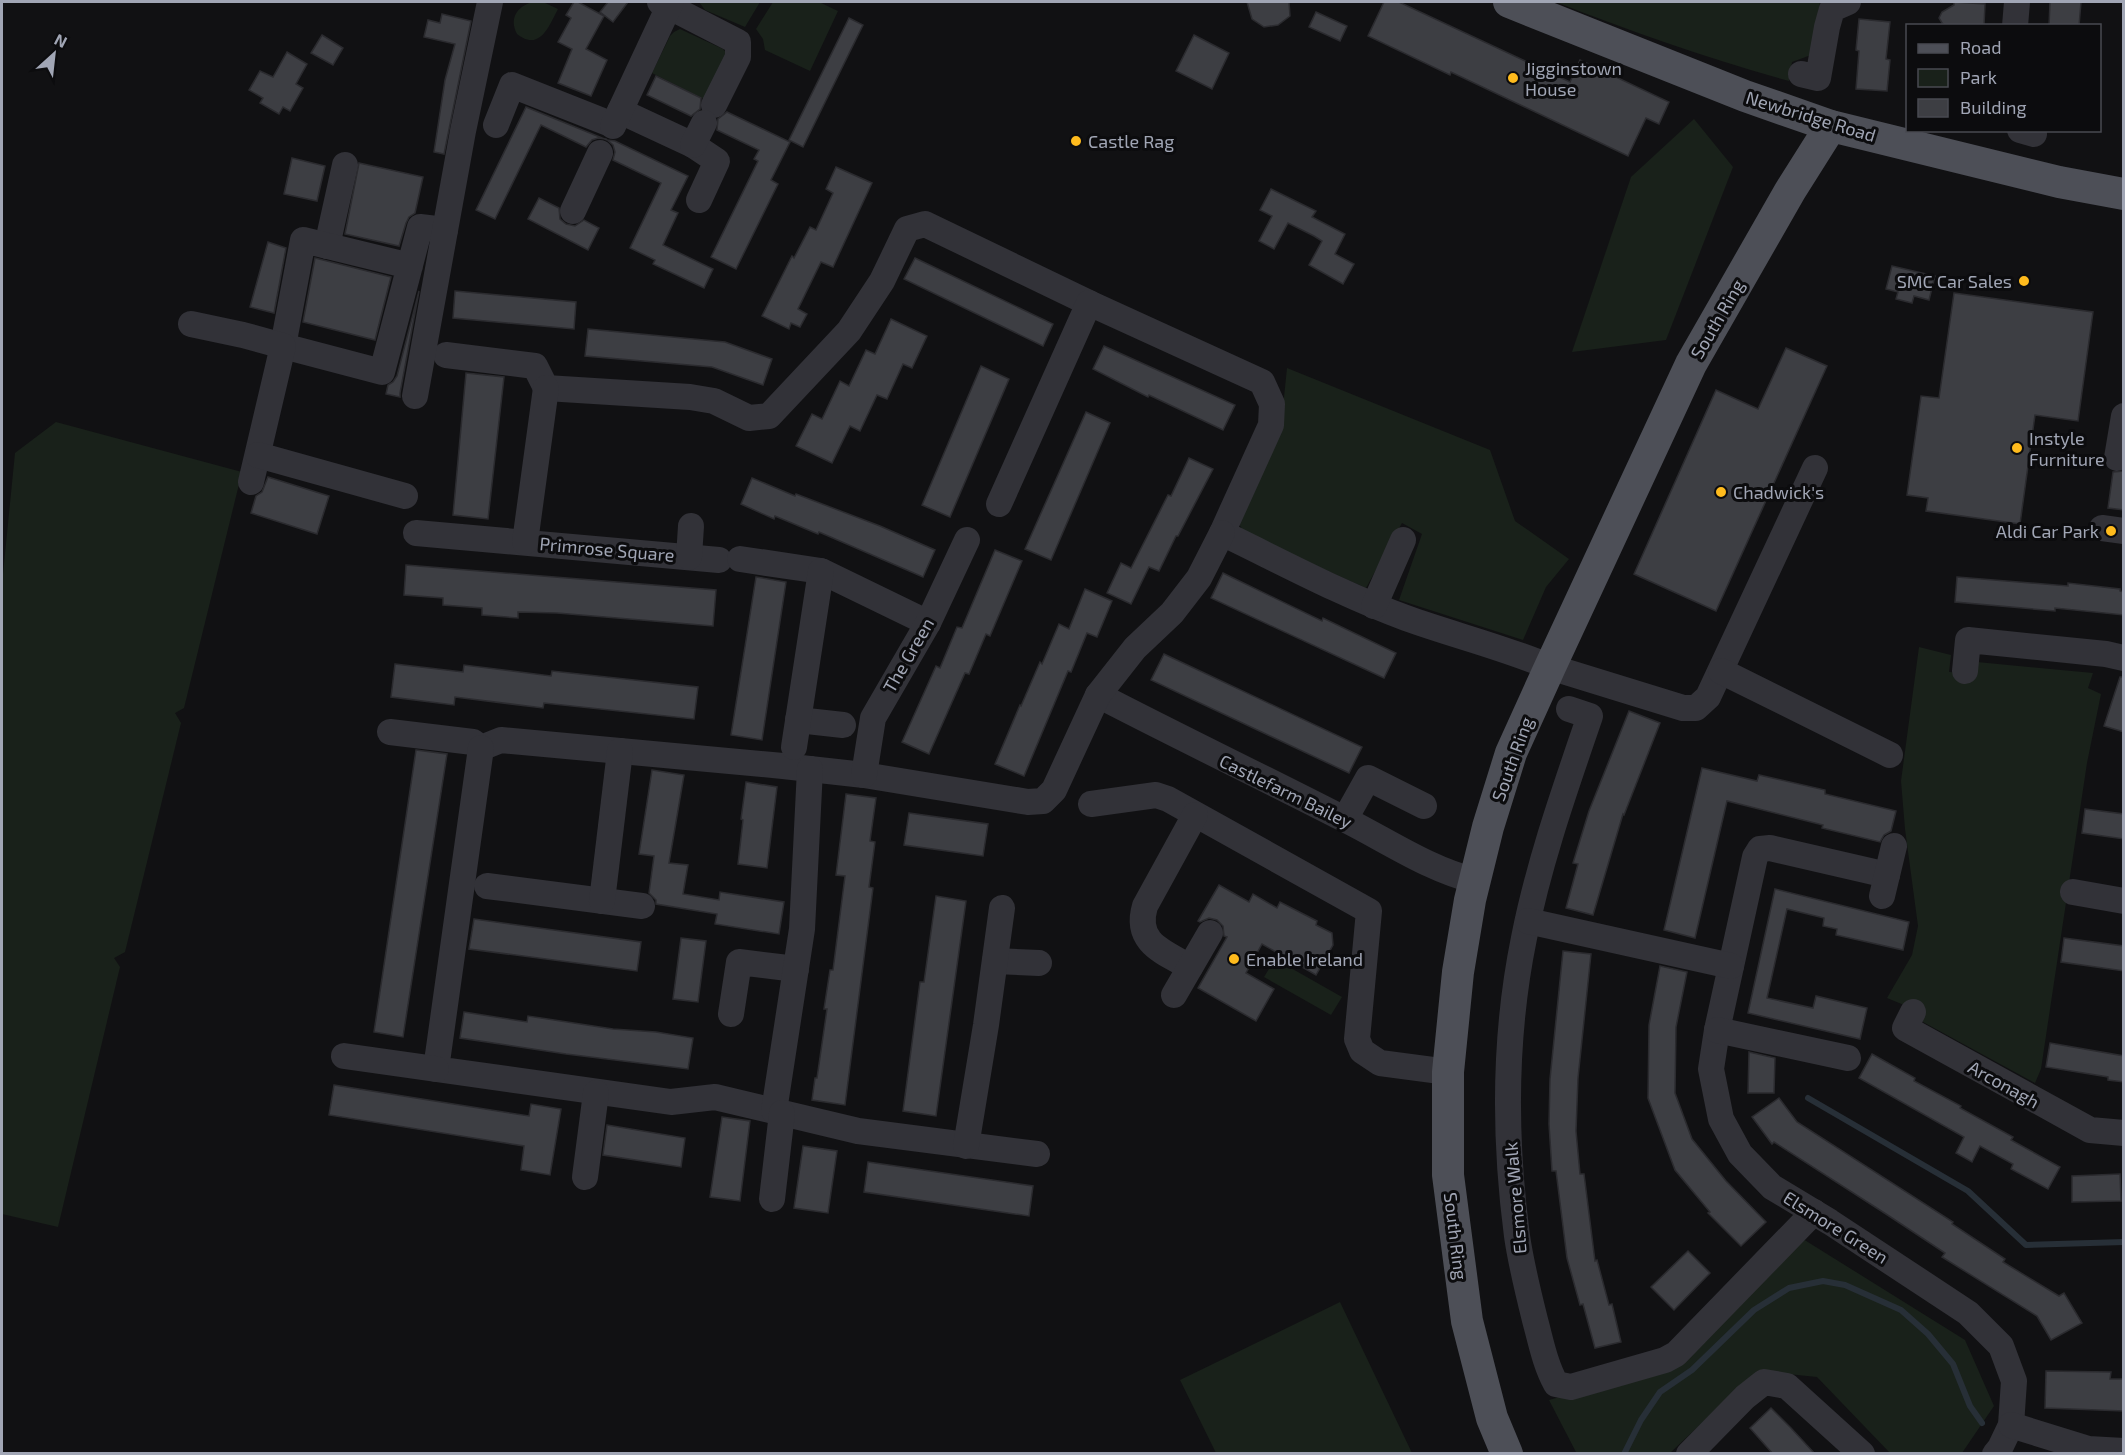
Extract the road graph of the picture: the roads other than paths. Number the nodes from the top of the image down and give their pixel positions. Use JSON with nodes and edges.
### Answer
{"nodes":[{"id":1,"x":490,"y":2,"type":"edge"},
{"id":2,"x":1509,"y":2,"type":"edge"},
{"id":3,"x":1848,"y":2,"type":"edge"},
{"id":4,"x":2017,"y":2,"type":"edge"},
{"id":5,"x":667,"y":3,"type":"edge"},
{"id":6,"x":2015,"y":24,"type":"edge"},
{"id":7,"x":1801,"y":74,"type":"dead end"},
{"id":8,"x":704,"y":124,"type":"junction"},
{"id":9,"x":496,"y":125,"type":"dead end"},
{"id":10,"x":1831,"y":126,"type":"junction"},
{"id":11,"x":610,"y":132,"type":"junction"},
{"id":12,"x":345,"y":165,"type":"dead end"},
{"id":13,"x":2124,"y":194,"type":"edge"},
{"id":14,"x":699,"y":200,"type":"dead end"},
{"id":15,"x":573,"y":211,"type":"dead end"},
{"id":16,"x":445,"y":230,"type":"junction"},
{"id":17,"x":327,"y":246,"type":"junction"},
{"id":18,"x":410,"y":266,"type":"junction"},
{"id":19,"x":1089,"y":303,"type":"junction"},
{"id":20,"x":191,"y":324,"type":"dead end"},
{"id":21,"x":283,"y":346,"type":"junction"},
{"id":22,"x":446,"y":355,"type":"dead end"},
{"id":23,"x":546,"y":388,"type":"junction"},
{"id":24,"x":415,"y":396,"type":"dead end"},
{"id":25,"x":2124,"y":416,"type":"edge"},
{"id":26,"x":258,"y":455,"type":"junction"},
{"id":27,"x":2118,"y":458,"type":"dead end"},
{"id":28,"x":1815,"y":468,"type":"dead end"},
{"id":29,"x":251,"y":482,"type":"dead end"},
{"id":30,"x":405,"y":496,"type":"dead end"},
{"id":31,"x":999,"y":504,"type":"dead end"},
{"id":32,"x":692,"y":526,"type":"dead end"},
{"id":33,"x":416,"y":532,"type":"dead end"},
{"id":34,"x":1222,"y":533,"type":"junction"},
{"id":35,"x":967,"y":540,"type":"dead end"},
{"id":36,"x":1403,"y":540,"type":"dead end"},
{"id":37,"x":525,"y":542,"type":"junction"},
{"id":38,"x":689,"y":557,"type":"junction"},
{"id":39,"x":821,"y":571,"type":"junction"},
{"id":40,"x":1374,"y":606,"type":"junction"},
{"id":41,"x":928,"y":623,"type":"junction"},
{"id":42,"x":2124,"y":658,"type":"edge"},
{"id":43,"x":1550,"y":667,"type":"junction"},
{"id":44,"x":1721,"y":671,"type":"junction"},
{"id":45,"x":1965,"y":671,"type":"dead end"},
{"id":46,"x":1098,"y":695,"type":"junction"},
{"id":47,"x":1569,"y":709,"type":"dead end"},
{"id":48,"x":798,"y":720,"type":"junction"},
{"id":49,"x":843,"y":725,"type":"dead end"},
{"id":50,"x":390,"y":732,"type":"dead end"},
{"id":51,"x":794,"y":747,"type":"dead end"},
{"id":52,"x":481,"y":748,"type":"junction"},
{"id":53,"x":620,"y":751,"type":"junction"},
{"id":54,"x":1890,"y":755,"type":"dead end"},
{"id":55,"x":810,"y":769,"type":"junction"},
{"id":56,"x":864,"y":775,"type":"junction"},
{"id":57,"x":1091,"y":804,"type":"dead end"},
{"id":58,"x":1424,"y":806,"type":"dead end"},
{"id":59,"x":1195,"y":815,"type":"junction"},
{"id":60,"x":1345,"y":819,"type":"junction"},
{"id":61,"x":1894,"y":846,"type":"dead end"},
{"id":62,"x":1476,"y":881,"type":"junction"},
{"id":63,"x":487,"y":886,"type":"dead end"},
{"id":64,"x":2073,"y":892,"type":"dead end"},
{"id":65,"x":602,"y":901,"type":"junction"},
{"id":66,"x":2124,"y":901,"type":"edge"},
{"id":67,"x":642,"y":906,"type":"dead end"},
{"id":68,"x":1002,"y":908,"type":"dead end"},
{"id":69,"x":1528,"y":921,"type":"junction"},
{"id":70,"x":1210,"y":933,"type":"dead end"},
{"id":71,"x":995,"y":961,"type":"junction"},
{"id":72,"x":1039,"y":963,"type":"dead end"},
{"id":73,"x":1190,"y":966,"type":"junction"},
{"id":74,"x":1731,"y":966,"type":"junction"},
{"id":75,"x":796,"y":969,"type":"junction"},
{"id":76,"x":1174,"y":995,"type":"dead end"},
{"id":77,"x":1913,"y":1012,"type":"dead end"},
{"id":78,"x":730,"y":1014,"type":"dead end"},
{"id":79,"x":1717,"y":1030,"type":"junction"},
{"id":80,"x":344,"y":1056,"type":"dead end"},
{"id":81,"x":1848,"y":1058,"type":"dead end"},
{"id":82,"x":436,"y":1069,"type":"junction"},
{"id":83,"x":1448,"y":1072,"type":"junction"},
{"id":84,"x":596,"y":1093,"type":"junction"},
{"id":85,"x":778,"y":1112,"type":"junction"},
{"id":86,"x":2124,"y":1133,"type":"edge"},
{"id":87,"x":966,"y":1146,"type":"junction"},
{"id":88,"x":1037,"y":1154,"type":"dead end"},
{"id":89,"x":585,"y":1177,"type":"dead end"},
{"id":90,"x":772,"y":1199,"type":"dead end"},
{"id":91,"x":1814,"y":1212,"type":"junction"},
{"id":92,"x":2011,"y":1425,"type":"junction"},
{"id":93,"x":2124,"y":1451,"type":"edge"},
{"id":94,"x":1507,"y":1454,"type":"edge"},
{"id":95,"x":1689,"y":1454,"type":"edge"},
{"id":96,"x":1862,"y":1454,"type":"edge"},
{"id":97,"x":1995,"y":1454,"type":"edge"}],
"edges":[{"from":1,"to":16,"type":"street"},
{"from":2,"to":10,"type":"main road","name":"Newbridge Road"},
{"from":3,"to":7,"type":"street"},
{"from":4,"to":6,"type":"street"},
{"from":5,"to":8,"type":"street"},
{"from":5,"to":11,"type":"street"},
{"from":8,"to":11,"type":"street"},
{"from":8,"to":14,"type":"street"},
{"from":9,"to":11,"type":"street"},
{"from":10,"to":13,"type":"main road","name":"Newbridge Road"},
{"from":10,"to":43,"type":"main road","name":"South Ring"},
{"from":11,"to":15,"type":"street"},
{"from":12,"to":17,"type":"street"},
{"from":16,"to":18,"type":"street"},
{"from":16,"to":24,"type":"street"},
{"from":17,"to":18,"type":"street"},
{"from":17,"to":21,"type":"street"},
{"from":18,"to":21,"type":"street"},
{"from":19,"to":23,"type":"street"},
{"from":19,"to":31,"type":"street"},
{"from":19,"to":34,"type":"street"},
{"from":20,"to":21,"type":"street"},
{"from":21,"to":26,"type":"street"},
{"from":22,"to":23,"type":"street"},
{"from":23,"to":37,"type":"street","name":"Primrose Square"},
{"from":25,"to":27,"type":"street"},
{"from":26,"to":29,"type":"street"},
{"from":26,"to":30,"type":"street"},
{"from":28,"to":44,"type":"street"},
{"from":32,"to":38,"type":"street","name":"Primrose Square"},
{"from":33,"to":37,"type":"street","name":"Primrose Square"},
{"from":34,"to":40,"type":"street"},
{"from":34,"to":46,"type":"street"},
{"from":35,"to":41,"type":"street","name":"The Green"},
{"from":36,"to":40,"type":"street"},
{"from":37,"to":38,"type":"street","name":"Primrose Square"},
{"from":38,"to":39,"type":"street","name":"Primrose Square"},
{"from":39,"to":41,"type":"street","name":"Primrose Square"},
{"from":39,"to":48,"type":"street"},
{"from":40,"to":43,"type":"street"},
{"from":41,"to":56,"type":"street","name":"The Green"},
{"from":42,"to":45,"type":"street"},
{"from":43,"to":44,"type":"street"},
{"from":43,"to":62,"type":"main road","name":"South Ring"},
{"from":44,"to":54,"type":"street"},
{"from":46,"to":56,"type":"street"},
{"from":46,"to":60,"type":"street","name":"Castlefarm Bailey"},
{"from":47,"to":69,"type":"street","name":"Elsmore Walk"},
{"from":48,"to":49,"type":"street"},
{"from":48,"to":51,"type":"street"},
{"from":50,"to":52,"type":"street"},
{"from":52,"to":53,"type":"street"},
{"from":52,"to":82,"type":"street"},
{"from":53,"to":55,"type":"street"},
{"from":53,"to":65,"type":"street"},
{"from":55,"to":56,"type":"street"},
{"from":55,"to":75,"type":"street"},
{"from":57,"to":59,"type":"street"},
{"from":58,"to":60,"type":"street"},
{"from":59,"to":73,"type":"street"},
{"from":59,"to":83,"type":"street"},
{"from":60,"to":62,"type":"street","name":"Castlefarm Bailey"},
{"from":61,"to":74,"type":"street","name":"Elsmore Green"},
{"from":62,"to":83,"type":"main road","name":"South Ring"},
{"from":63,"to":65,"type":"street"},
{"from":64,"to":66,"type":"street"},
{"from":65,"to":67,"type":"street"},
{"from":68,"to":71,"type":"street"},
{"from":69,"to":74,"type":"street"},
{"from":69,"to":91,"type":"street","name":"Elsmore Walk"},
{"from":70,"to":73,"type":"street"},
{"from":71,"to":72,"type":"street"},
{"from":71,"to":87,"type":"street"},
{"from":73,"to":76,"type":"street"},
{"from":74,"to":79,"type":"street","name":"Elsmore Green"},
{"from":75,"to":78,"type":"street"},
{"from":75,"to":85,"type":"street"},
{"from":77,"to":86,"type":"street","name":"Arconagh"},
{"from":79,"to":81,"type":"street"},
{"from":79,"to":91,"type":"street","name":"Elsmore Green"},
{"from":80,"to":82,"type":"street"},
{"from":82,"to":84,"type":"street"},
{"from":83,"to":94,"type":"main road","name":"South Ring"},
{"from":84,"to":85,"type":"street"},
{"from":84,"to":89,"type":"street"},
{"from":85,"to":87,"type":"street"},
{"from":85,"to":90,"type":"street"},
{"from":87,"to":88,"type":"street"},
{"from":91,"to":92,"type":"street","name":"Elsmore Green"},
{"from":92,"to":93,"type":"street"},
{"from":92,"to":97,"type":"street","name":"Elsmore Green"},
{"from":95,"to":96,"type":"street"}]}
